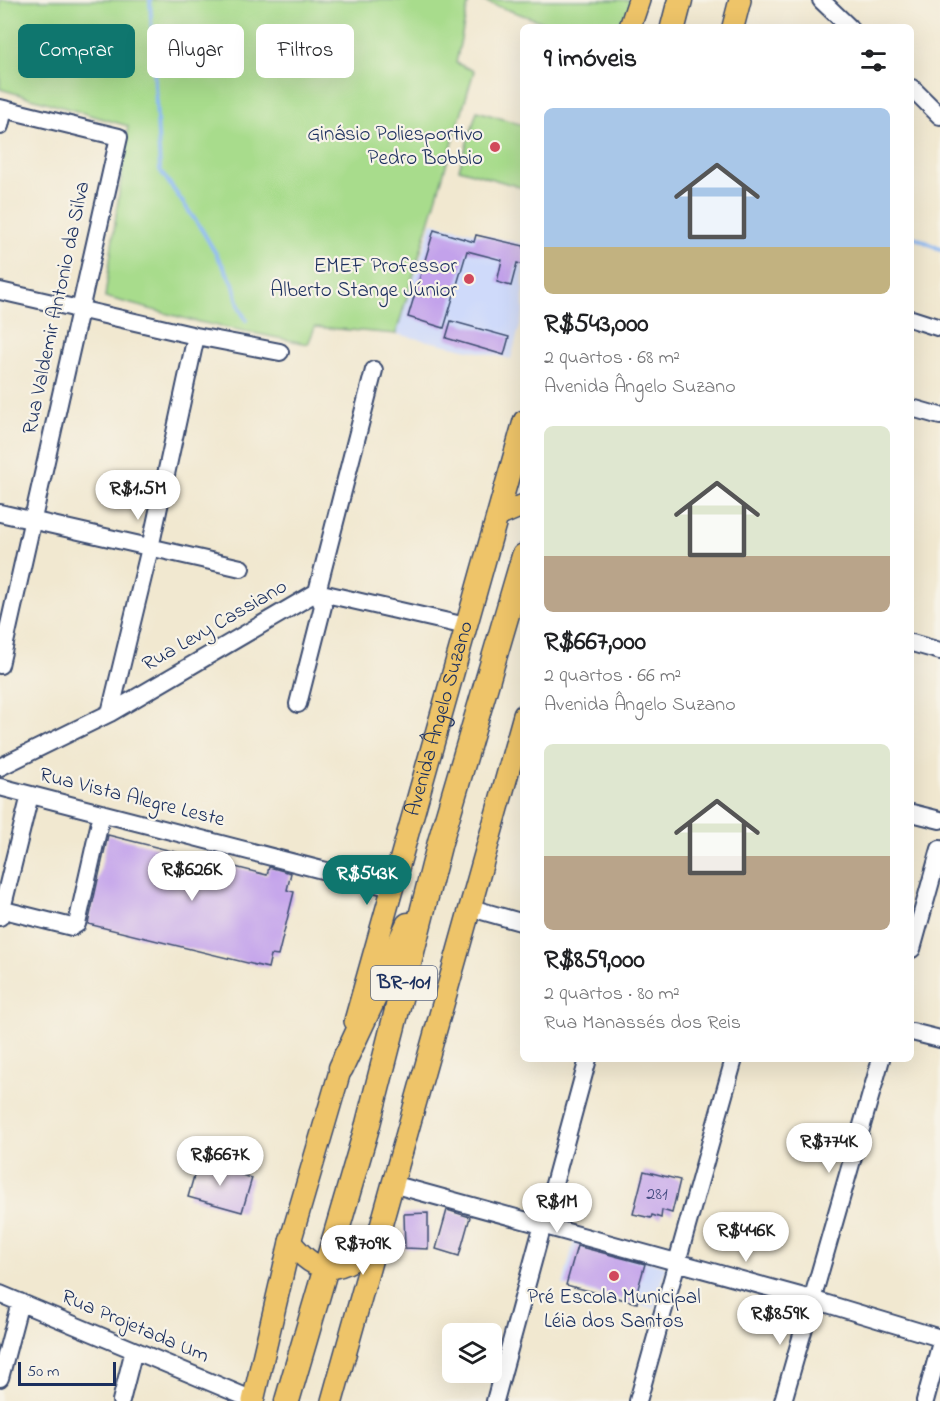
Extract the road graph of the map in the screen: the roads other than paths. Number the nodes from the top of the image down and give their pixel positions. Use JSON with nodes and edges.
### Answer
{"nodes":[{"id":1,"x":639,"y":0,"type":"edge"},
{"id":2,"x":680,"y":0,"type":"edge"},
{"id":3,"x":740,"y":0,"type":"edge"},
{"id":4,"x":821,"y":0,"type":"edge"},
{"id":5,"x":631,"y":24,"type":"edge"},
{"id":6,"x":674,"y":24,"type":"edge"},
{"id":7,"x":734,"y":24,"type":"edge"},
{"id":8,"x":846,"y":24,"type":"edge"},
{"id":9,"x":914,"y":90,"type":"edge"},
{"id":10,"x":1,"y":114,"type":"edge"},
{"id":11,"x":940,"y":116,"type":"edge"},
{"id":12,"x":0,"y":291,"type":"edge"},
{"id":13,"x":79,"y":309,"type":"junction"},
{"id":14,"x":914,"y":320,"type":"edge"},
{"id":15,"x":940,"y":328,"type":"edge"},
{"id":16,"x":196,"y":336,"type":"junction"},
{"id":17,"x":280,"y":352,"type":"dead end"},
{"id":18,"x":374,"y":370,"type":"dead end"},
{"id":19,"x":914,"y":409,"type":"edge"},
{"id":20,"x":940,"y":416,"type":"edge"},
{"id":21,"x":520,"y":436,"type":"edge"},
{"id":22,"x":520,"y":507,"type":"edge"},
{"id":23,"x":0,"y":513,"type":"edge"},
{"id":24,"x":498,"y":516,"type":"junction"},
{"id":25,"x":34,"y":520,"type":"junction"},
{"id":26,"x":150,"y":548,"type":"junction"},
{"id":27,"x":241,"y":568,"type":"dead end"},
{"id":28,"x":520,"y":570,"type":"edge"},
{"id":29,"x":317,"y":592,"type":"junction"},
{"id":30,"x":466,"y":626,"type":"junction"},
{"id":31,"x":914,"y":644,"type":"edge"},
{"id":32,"x":940,"y":651,"type":"edge"},
{"id":33,"x":0,"y":665,"type":"edge"},
{"id":34,"x":298,"y":704,"type":"dead end"},
{"id":35,"x":110,"y":713,"type":"junction"},
{"id":36,"x":520,"y":730,"type":"edge"},
{"id":37,"x":0,"y":767,"type":"edge"},
{"id":38,"x":0,"y":787,"type":"edge"},
{"id":39,"x":30,"y":795,"type":"junction"},
{"id":40,"x":102,"y":813,"type":"junction"},
{"id":41,"x":914,"y":814,"type":"edge"},
{"id":42,"x":940,"y":820,"type":"edge"},
{"id":43,"x":440,"y":842,"type":"junction"},
{"id":44,"x":940,"y":849,"type":"edge"},
{"id":45,"x":392,"y":888,"type":"junction"},
{"id":46,"x":471,"y":908,"type":"junction"},
{"id":47,"x":1,"y":912,"type":"edge"},
{"id":48,"x":520,"y":922,"type":"edge"},
{"id":49,"x":914,"y":942,"type":"edge"},
{"id":50,"x":914,"y":1033,"type":"edge"},
{"id":51,"x":940,"y":1040,"type":"edge"},
{"id":52,"x":587,"y":1062,"type":"edge"},
{"id":53,"x":733,"y":1062,"type":"edge"},
{"id":54,"x":880,"y":1062,"type":"edge"},
{"id":55,"x":341,"y":1068,"type":"junction"},
{"id":56,"x":392,"y":1184,"type":"junction"},
{"id":57,"x":542,"y":1224,"type":"junction"},
{"id":58,"x":376,"y":1240,"type":"junction"},
{"id":59,"x":290,"y":1242,"type":"junction"},
{"id":60,"x":676,"y":1262,"type":"junction"},
{"id":61,"x":325,"y":1267,"type":"junction"},
{"id":62,"x":0,"y":1294,"type":"edge"},
{"id":63,"x":811,"y":1299,"type":"junction"},
{"id":64,"x":20,"y":1302,"type":"junction"},
{"id":65,"x":940,"y":1338,"type":"edge"},
{"id":66,"x":940,"y":1346,"type":"edge"},
{"id":67,"x":134,"y":1350,"type":"junction"},
{"id":68,"x":0,"y":1378,"type":"edge"},
{"id":69,"x":121,"y":1401,"type":"edge"},
{"id":70,"x":253,"y":1401,"type":"edge"},
{"id":71,"x":287,"y":1401,"type":"edge"},
{"id":72,"x":332,"y":1401,"type":"edge"},
{"id":73,"x":495,"y":1401,"type":"edge"},
{"id":74,"x":638,"y":1401,"type":"edge"},
{"id":75,"x":783,"y":1401,"type":"edge"},
{"id":76,"x":925,"y":1401,"type":"edge"}],
"edges":[{"from":1,"to":5,"type":"main road"},
{"from":2,"to":6,"type":"highway"},
{"from":3,"to":7,"type":"main road"},
{"from":4,"to":8,"type":"street"},
{"from":9,"to":11,"type":"street"},
{"from":10,"to":13,"type":"street","name":"Rua Valdemir Antonio da Silva"},
{"from":12,"to":13,"type":"street"},
{"from":13,"to":16,"type":"street"},
{"from":13,"to":25,"type":"street","name":"Rua Valdemir Antonio da Silva"},
{"from":14,"to":15,"type":"street"},
{"from":16,"to":17,"type":"street"},
{"from":16,"to":26,"type":"street"},
{"from":18,"to":29,"type":"street"},
{"from":19,"to":20,"type":"street"},
{"from":21,"to":24,"type":"main road","name":"Avenida Ângelo Suzano"},
{"from":22,"to":24,"type":"main road"},
{"from":23,"to":25,"type":"street"},
{"from":24,"to":30,"type":"main road","name":"Avenida Ângelo Suzano"},
{"from":25,"to":26,"type":"street"},
{"from":25,"to":33,"type":"street","name":"Rua Valdemir Antonio da Silva"},
{"from":26,"to":27,"type":"street"},
{"from":26,"to":35,"type":"street"},
{"from":28,"to":43,"type":"highway","number":"BR-101"},
{"from":29,"to":30,"type":"street","name":"Rua Levy Cassiano"},
{"from":29,"to":34,"type":"street"},
{"from":29,"to":35,"type":"street","name":"Rua Levy Cassiano"},
{"from":30,"to":45,"type":"main road","name":"Avenida Ângelo Suzano"},
{"from":31,"to":32,"type":"street"},
{"from":35,"to":37,"type":"street","name":"Rua Levy Cassiano"},
{"from":36,"to":46,"type":"main road"},
{"from":38,"to":39,"type":"street","name":"Rua Vista Alegre Leste"},
{"from":39,"to":40,"type":"street","name":"Rua Vista Alegre Leste"},
{"from":39,"to":47,"type":"street"},
{"from":40,"to":45,"type":"street","name":"Rua Vista Alegre Leste"},
{"from":40,"to":47,"type":"street"},
{"from":41,"to":42,"type":"street"},
{"from":43,"to":55,"type":"highway"},
{"from":43,"to":61,"type":"highway","number":"BR-101"},
{"from":44,"to":49,"type":"street"},
{"from":45,"to":55,"type":"main road","name":"Avenida Ângelo Suzano"},
{"from":46,"to":48,"type":"street"},
{"from":46,"to":56,"type":"main road"},
{"from":50,"to":51,"type":"street"},
{"from":52,"to":57,"type":"street"},
{"from":53,"to":60,"type":"street"},
{"from":54,"to":63,"type":"street"},
{"from":55,"to":59,"type":"main road","name":"Avenida Ângelo Suzano"},
{"from":56,"to":57,"type":"street"},
{"from":56,"to":58,"type":"main road"},
{"from":57,"to":60,"type":"street"},
{"from":57,"to":73,"type":"street"},
{"from":58,"to":61,"type":"main road"},
{"from":58,"to":72,"type":"main road"},
{"from":59,"to":61,"type":"main road"},
{"from":59,"to":70,"type":"main road","name":"Avenida Ângelo Suzano"},
{"from":60,"to":63,"type":"street"},
{"from":60,"to":74,"type":"street"},
{"from":61,"to":71,"type":"highway","number":"BR-101"},
{"from":62,"to":64,"type":"street","name":"Rua Projetada Um"},
{"from":63,"to":65,"type":"street"},
{"from":63,"to":75,"type":"street"},
{"from":64,"to":67,"type":"street","name":"Rua Projetada Um"},
{"from":64,"to":68,"type":"street"},
{"from":66,"to":76,"type":"street"},
{"from":67,"to":69,"type":"street"},
{"from":67,"to":70,"type":"street","name":"Rua Projetada Um"}]}
